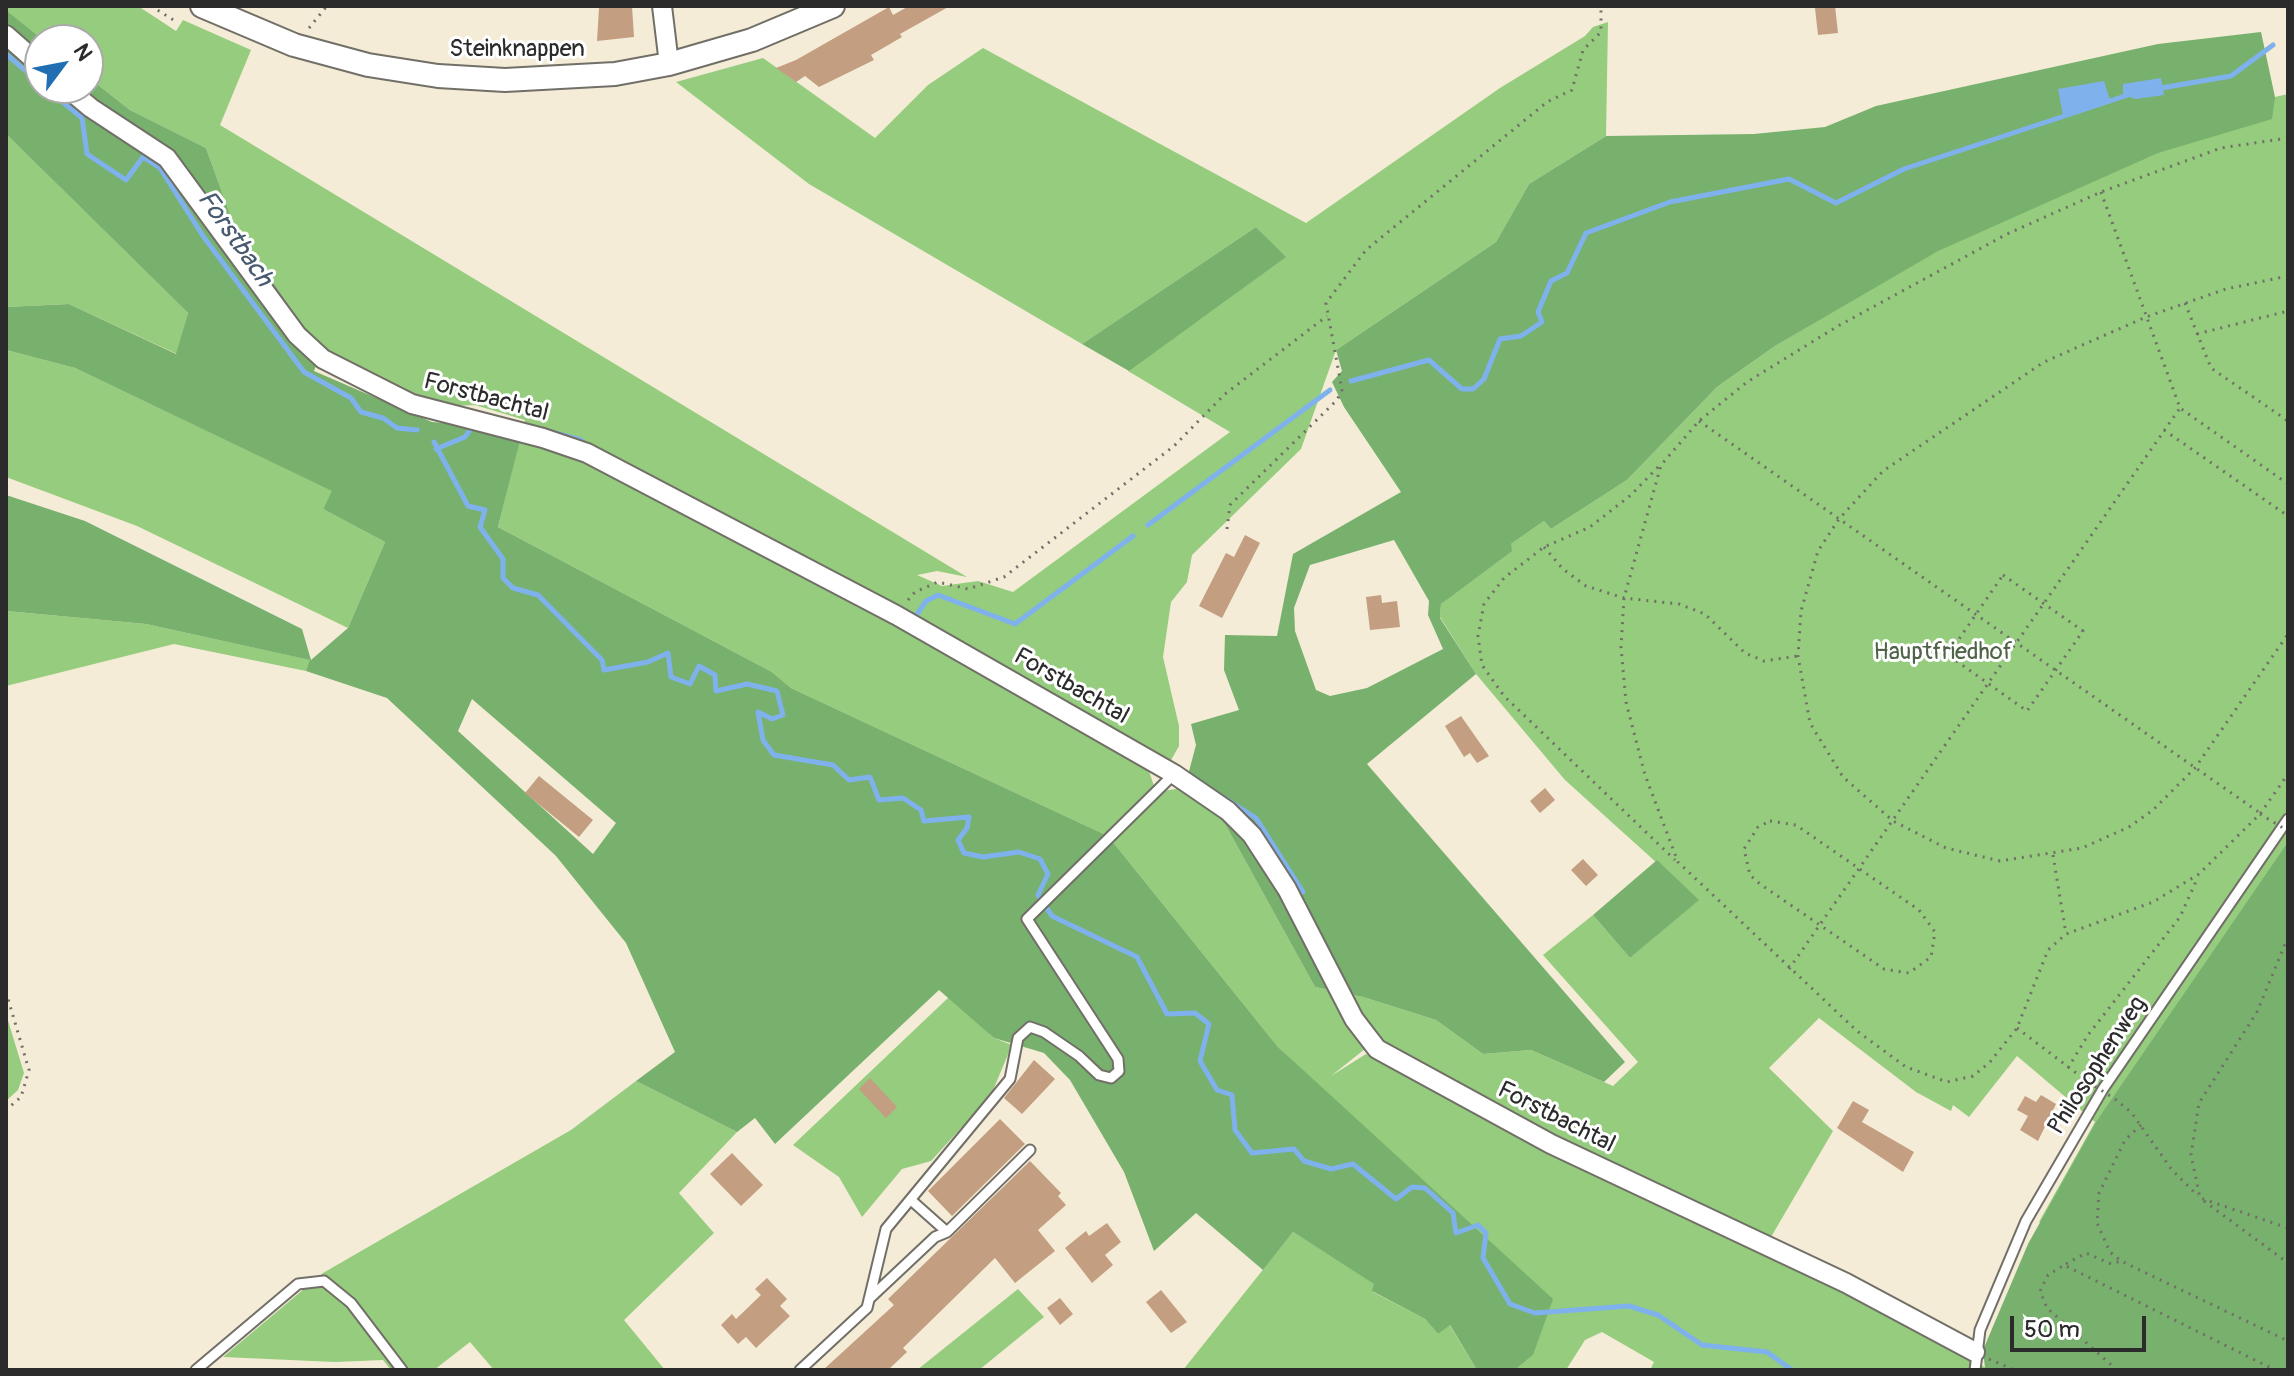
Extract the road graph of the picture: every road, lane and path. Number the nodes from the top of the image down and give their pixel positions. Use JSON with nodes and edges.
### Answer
{"nodes":[{"id":1,"x":151,"y":6,"type":"edge"},
{"id":2,"x":202,"y":6,"type":"edge"},
{"id":3,"x":327,"y":6,"type":"edge"},
{"id":4,"x":662,"y":6,"type":"edge"},
{"id":5,"x":833,"y":6,"type":"edge"},
{"id":6,"x":1601,"y":6,"type":"edge"},
{"id":7,"x":175,"y":21,"type":"dead end"},
{"id":8,"x":6,"y":35,"type":"edge"},
{"id":9,"x":320,"y":36,"type":"dead end"},
{"id":10,"x":24,"y":51,"type":"edge"},
{"id":11,"x":669,"y":64,"type":"junction"},
{"id":12,"x":90,"y":104,"type":"edge"},
{"id":13,"x":2288,"y":138,"type":"edge"},
{"id":14,"x":2101,"y":192,"type":"junction"},
{"id":15,"x":2288,"y":276,"type":"edge"},
{"id":16,"x":2185,"y":303,"type":"junction"},
{"id":17,"x":2288,"y":311,"type":"edge"},
{"id":18,"x":1327,"y":316,"type":"junction"},
{"id":19,"x":2146,"y":317,"type":"junction"},
{"id":20,"x":2197,"y":334,"type":"junction"},
{"id":21,"x":2180,"y":408,"type":"junction"},
{"id":22,"x":1699,"y":421,"type":"junction"},
{"id":23,"x":2288,"y":421,"type":"edge"},
{"id":24,"x":2164,"y":430,"type":"junction"},
{"id":25,"x":1661,"y":465,"type":"junction"},
{"id":26,"x":2288,"y":484,"type":"edge"},
{"id":27,"x":2288,"y":516,"type":"edge"},
{"id":28,"x":1839,"y":519,"type":"junction"},
{"id":29,"x":1227,"y":529,"type":"dead end"},
{"id":30,"x":1544,"y":547,"type":"junction"},
{"id":31,"x":1624,"y":598,"type":"junction"},
{"id":32,"x":2044,"y":604,"type":"junction"},
{"id":33,"x":896,"y":615,"type":"junction"},
{"id":34,"x":1976,"y":615,"type":"junction"},
{"id":35,"x":2288,"y":634,"type":"edge"},
{"id":36,"x":2016,"y":643,"type":"junction"},
{"id":37,"x":1798,"y":656,"type":"junction"},
{"id":38,"x":2055,"y":670,"type":"junction"},
{"id":39,"x":1988,"y":684,"type":"junction"},
{"id":40,"x":2195,"y":768,"type":"junction"},
{"id":41,"x":1174,"y":774,"type":"junction"},
{"id":42,"x":2288,"y":774,"type":"edge"},
{"id":43,"x":2260,"y":814,"type":"junction"},
{"id":44,"x":2288,"y":819,"type":"edge"},
{"id":45,"x":1893,"y":821,"type":"junction"},
{"id":46,"x":2288,"y":831,"type":"edge"},
{"id":47,"x":2053,"y":855,"type":"junction"},
{"id":48,"x":1678,"y":862,"type":"junction"},
{"id":49,"x":1859,"y":869,"type":"junction"},
{"id":50,"x":2199,"y":874,"type":"junction"},
{"id":51,"x":1819,"y":927,"type":"junction"},
{"id":52,"x":2066,"y":934,"type":"junction"},
{"id":53,"x":2288,"y":937,"type":"edge"},
{"id":54,"x":1789,"y":969,"type":"junction"},
{"id":55,"x":6,"y":992,"type":"edge"},
{"id":56,"x":2017,"y":1028,"type":"junction"},
{"id":57,"x":2068,"y":1068,"type":"junction"},
{"id":58,"x":6,"y":1110,"type":"edge"},
{"id":59,"x":2141,"y":1125,"type":"junction"},
{"id":60,"x":1030,"y":1150,"type":"dead end"},
{"id":61,"x":2200,"y":1198,"type":"junction"},
{"id":62,"x":911,"y":1200,"type":"junction"},
{"id":63,"x":2288,"y":1228,"type":"edge"},
{"id":64,"x":947,"y":1232,"type":"junction"},
{"id":65,"x":2121,"y":1261,"type":"junction"},
{"id":66,"x":2288,"y":1263,"type":"edge"},
{"id":67,"x":2064,"y":1265,"type":"junction"},
{"id":68,"x":869,"y":1299,"type":"junction"},
{"id":69,"x":2288,"y":1341,"type":"edge"},
{"id":70,"x":1975,"y":1361,"type":"edge"},
{"id":71,"x":196,"y":1370,"type":"edge"},
{"id":72,"x":402,"y":1370,"type":"edge"},
{"id":73,"x":800,"y":1370,"type":"edge"},
{"id":74,"x":2014,"y":1370,"type":"edge"},
{"id":75,"x":2117,"y":1370,"type":"edge"},
{"id":76,"x":2275,"y":1370,"type":"edge"}],
"edges":[{"from":1,"to":7,"type":"path"},
{"from":2,"to":11,"type":"street","name":"Steinknappen"},
{"from":3,"to":9,"type":"path"},
{"from":4,"to":11,"type":"street"},
{"from":5,"to":11,"type":"street","name":"Steinknappen"},
{"from":6,"to":18,"type":"path"},
{"from":8,"to":10,"type":"street"},
{"from":12,"to":33,"type":"street","name":"Forstbachtal"},
{"from":13,"to":14,"type":"path"},
{"from":14,"to":19,"type":"path"},
{"from":14,"to":22,"type":"path"},
{"from":15,"to":16,"type":"path"},
{"from":16,"to":19,"type":"path"},
{"from":16,"to":20,"type":"path"},
{"from":17,"to":20,"type":"path"},
{"from":18,"to":29,"type":"path"},
{"from":18,"to":33,"type":"path"},
{"from":19,"to":21,"type":"path"},
{"from":19,"to":28,"type":"path"},
{"from":20,"to":23,"type":"path"},
{"from":21,"to":24,"type":"path"},
{"from":21,"to":26,"type":"path"},
{"from":22,"to":25,"type":"path"},
{"from":22,"to":28,"type":"path"},
{"from":24,"to":27,"type":"path"},
{"from":24,"to":32,"type":"path"},
{"from":25,"to":30,"type":"path"},
{"from":25,"to":31,"type":"path"},
{"from":28,"to":34,"type":"path"},
{"from":28,"to":37,"type":"path"},
{"from":30,"to":31,"type":"path"},
{"from":30,"to":48,"type":"path"},
{"from":31,"to":37,"type":"path"},
{"from":31,"to":48,"type":"path"},
{"from":32,"to":34,"type":"path"},
{"from":32,"to":36,"type":"path"},
{"from":32,"to":38,"type":"path"},
{"from":33,"to":41,"type":"street","name":"Forstbachtal"},
{"from":34,"to":36,"type":"path"},
{"from":34,"to":39,"type":"path"},
{"from":35,"to":40,"type":"path"},
{"from":36,"to":38,"type":"path"},
{"from":36,"to":39,"type":"path"},
{"from":37,"to":45,"type":"path"},
{"from":38,"to":39,"type":"path"},
{"from":38,"to":40,"type":"path"},
{"from":39,"to":45,"type":"path"},
{"from":40,"to":43,"type":"path"},
{"from":40,"to":47,"type":"path"},
{"from":41,"to":62,"type":"lane"},
{"from":41,"to":70,"type":"street","name":"Forstbachtal"},
{"from":42,"to":43,"type":"path"},
{"from":43,"to":46,"type":"path","bridge":true},
{"from":43,"to":50,"type":"path"},
{"from":44,"to":70,"type":"lane","name":"Philosophenweg"},
{"from":45,"to":47,"type":"path"},
{"from":45,"to":49,"type":"path"},
{"from":47,"to":52,"type":"path"},
{"from":48,"to":54,"type":"path"},
{"from":49,"to":51,"type":"path"},
{"from":49,"to":51,"type":"path"},
{"from":49,"to":51,"type":"path"},
{"from":50,"to":52,"type":"path"},
{"from":50,"to":57,"type":"path"},
{"from":51,"to":54,"type":"path"},
{"from":52,"to":56,"type":"path"},
{"from":53,"to":61,"type":"path"},
{"from":54,"to":56,"type":"path"},
{"from":55,"to":58,"type":"path"},
{"from":56,"to":57,"type":"path"},
{"from":57,"to":59,"type":"path","bridge":true},
{"from":59,"to":61,"type":"path"},
{"from":59,"to":65,"type":"path"},
{"from":60,"to":64,"type":"lane"},
{"from":61,"to":63,"type":"path"},
{"from":61,"to":66,"type":"path"},
{"from":62,"to":64,"type":"lane"},
{"from":62,"to":68,"type":"lane"},
{"from":64,"to":68,"type":"lane"},
{"from":65,"to":67,"type":"path"},
{"from":65,"to":69,"type":"path"},
{"from":67,"to":75,"type":"path"},
{"from":67,"to":76,"type":"path"},
{"from":68,"to":73,"type":"lane"},
{"from":70,"to":74,"type":"path"},
{"from":71,"to":72,"type":"lane"}]}
